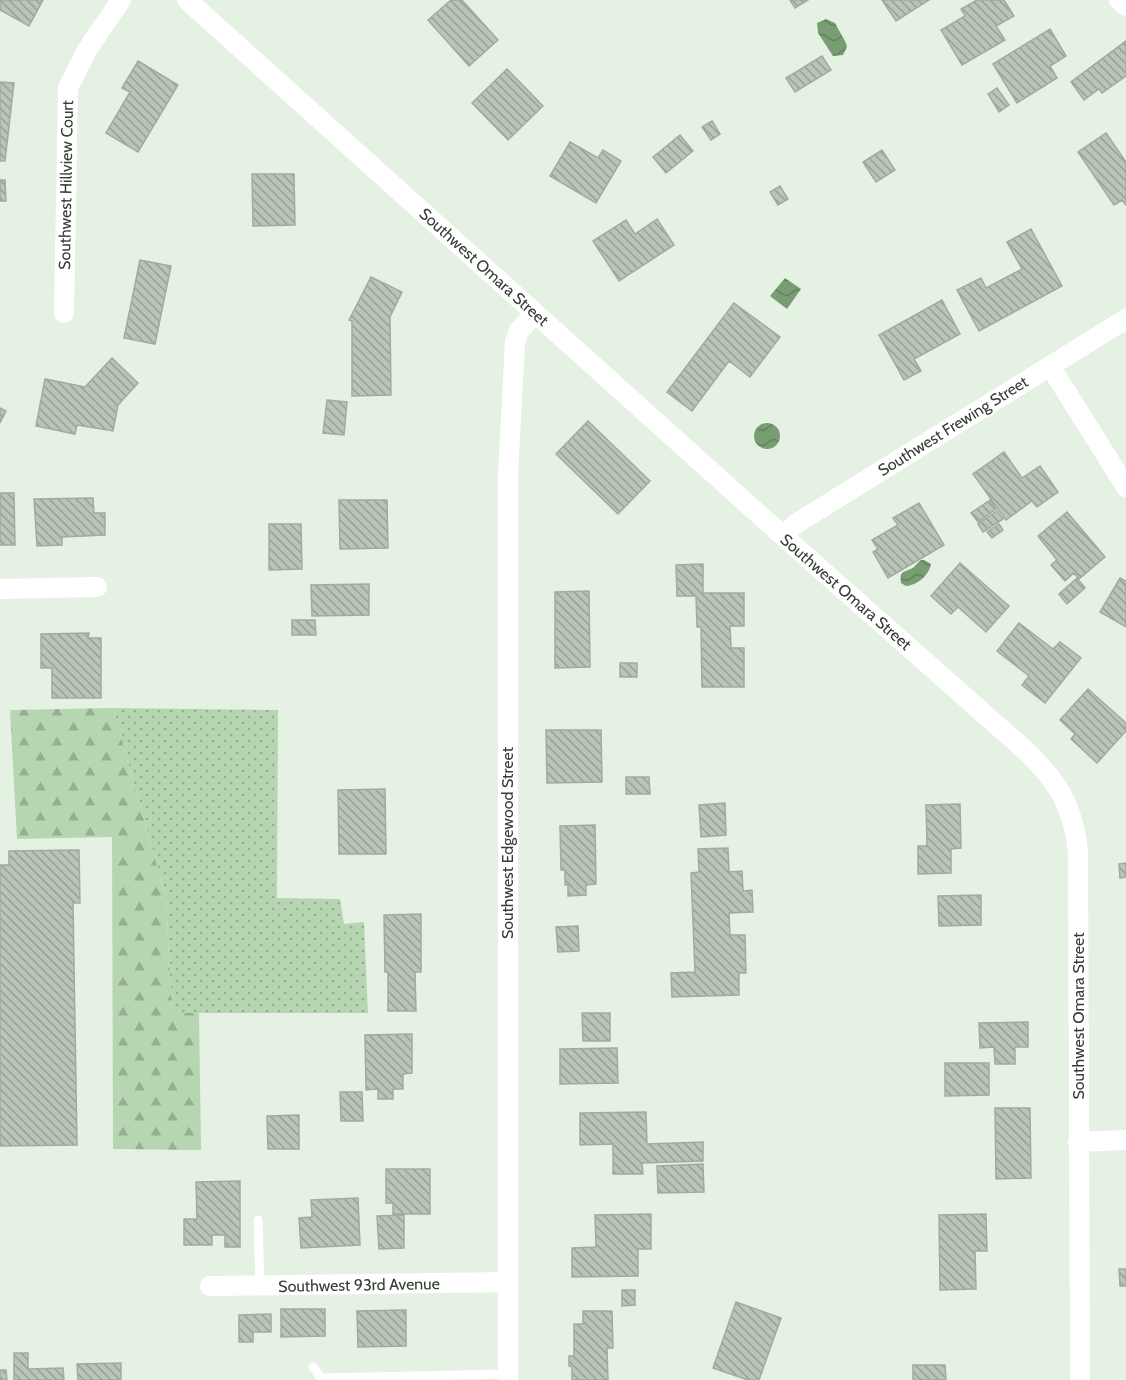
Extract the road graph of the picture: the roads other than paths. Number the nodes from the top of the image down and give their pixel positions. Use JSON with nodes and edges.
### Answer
{"nodes":[{"id":1,"x":121,"y":0,"type":"edge"},
{"id":2,"x":187,"y":0,"type":"edge"},
{"id":3,"x":1119,"y":0,"type":"edge"},
{"id":4,"x":1126,"y":6,"type":"edge"},
{"id":5,"x":64,"y":313,"type":"dead end"},
{"id":6,"x":535,"y":313,"type":"junction"},
{"id":7,"x":1126,"y":319,"type":"edge"},
{"id":8,"x":1050,"y":366,"type":"junction"},
{"id":9,"x":1126,"y":487,"type":"edge"},
{"id":10,"x":783,"y":536,"type":"junction"},
{"id":11,"x":97,"y":588,"type":"dead end"},
{"id":12,"x":0,"y":589,"type":"edge"},
{"id":13,"x":1126,"y":1140,"type":"edge"},
{"id":14,"x":1078,"y":1142,"type":"junction"},
{"id":15,"x":258,"y":1220,"type":"dead end"},
{"id":16,"x":508,"y":1282,"type":"junction"},
{"id":17,"x":210,"y":1286,"type":"dead end"},
{"id":18,"x":260,"y":1286,"type":"junction"},
{"id":19,"x":313,"y":1367,"type":"dead end"},
{"id":20,"x":508,"y":1377,"type":"edge"},
{"id":21,"x":1080,"y":1380,"type":"edge"}],
"edges":[{"from":1,"to":5,"type":"street","name":"Southwest Hillview Court"},
{"from":2,"to":6,"type":"street","name":"Southwest Omara Street"},
{"from":3,"to":4,"type":"street"},
{"from":6,"to":10,"type":"street","name":"Southwest Omara Street"},
{"from":6,"to":16,"type":"street","name":"Southwest Edgewood Street"},
{"from":7,"to":8,"type":"street","name":"Southwest Frewing Street"},
{"from":8,"to":9,"type":"street"},
{"from":8,"to":10,"type":"street","name":"Southwest Frewing Street"},
{"from":10,"to":14,"type":"street","name":"Southwest Omara Street"},
{"from":11,"to":12,"type":"street"},
{"from":13,"to":14,"type":"street"},
{"from":14,"to":21,"type":"street","name":"Southwest Omara Street"},
{"from":15,"to":18,"type":"lane"},
{"from":16,"to":18,"type":"street","name":"Southwest 93rd Avenue"},
{"from":16,"to":20,"type":"street","name":"Southwest Edgewood Street"},
{"from":17,"to":18,"type":"street","name":"Southwest 93rd Avenue"},
{"from":19,"to":20,"type":"lane"}]}
